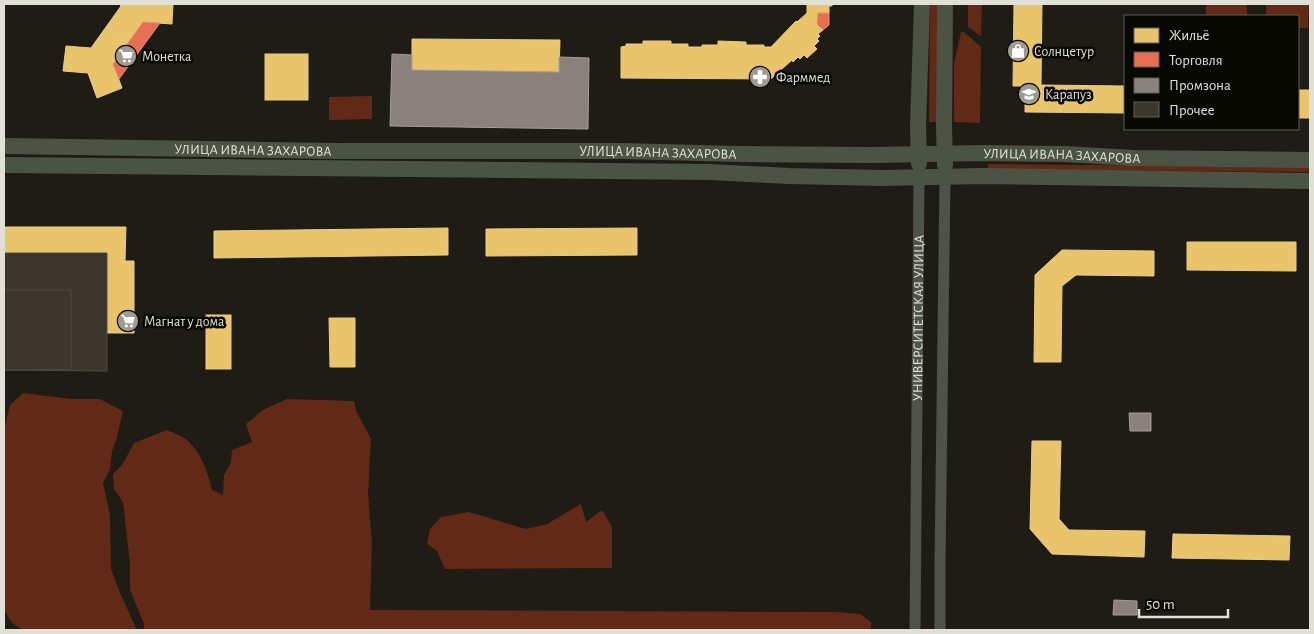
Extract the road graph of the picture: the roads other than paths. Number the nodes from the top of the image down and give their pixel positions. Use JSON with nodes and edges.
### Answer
{"nodes":[{"id":1,"x":922,"y":4,"type":"edge"},
{"id":2,"x":945,"y":4,"type":"edge"},
{"id":3,"x":4,"y":146,"type":"edge"},
{"id":4,"x":919,"y":154,"type":"junction"},
{"id":5,"x":945,"y":154,"type":"junction"},
{"id":6,"x":1310,"y":160,"type":"edge"},
{"id":7,"x":4,"y":165,"type":"edge"},
{"id":8,"x":919,"y":177,"type":"junction"},
{"id":9,"x":945,"y":177,"type":"junction"},
{"id":10,"x":1310,"y":180,"type":"edge"},
{"id":11,"x":915,"y":630,"type":"edge"},
{"id":12,"x":940,"y":630,"type":"edge"}],
"edges":[{"from":1,"to":4,"type":"main road","name":"УНИВЕРСИТЕТСКАЯ УЛИЦА"},
{"from":2,"to":5,"type":"main road","name":"УНИВЕРСИТЕТСКАЯ УЛИЦА"},
{"from":3,"to":4,"type":"main road","name":"УЛИЦА ИВАНА ЗАХАРОВА"},
{"from":4,"to":5,"type":"main road","name":"УЛИЦА ИВАНА ЗАХАРОВА"},
{"from":4,"to":8,"type":"main road","name":"УНИВЕРСИТЕТСКАЯ УЛИЦА"},
{"from":5,"to":6,"type":"main road","name":"УЛИЦА ИВАНА ЗАХАРОВА"},
{"from":5,"to":9,"type":"main road","name":"УНИВЕРСИТЕТСКАЯ УЛИЦА"},
{"from":7,"to":8,"type":"main road","name":"УЛИЦА ИВАНА ЗАХАРОВА"},
{"from":8,"to":9,"type":"main road","name":"УЛИЦА ИВАНА ЗАХАРОВА"},
{"from":8,"to":11,"type":"street","name":"УНИВЕРСИТЕТСКАЯ УЛИЦА"},
{"from":9,"to":10,"type":"main road","name":"УЛИЦА ИВАНА ЗАХАРОВА"},
{"from":9,"to":12,"type":"street","name":"УНИВЕРСИТЕТСКАЯ УЛИЦА"}]}
